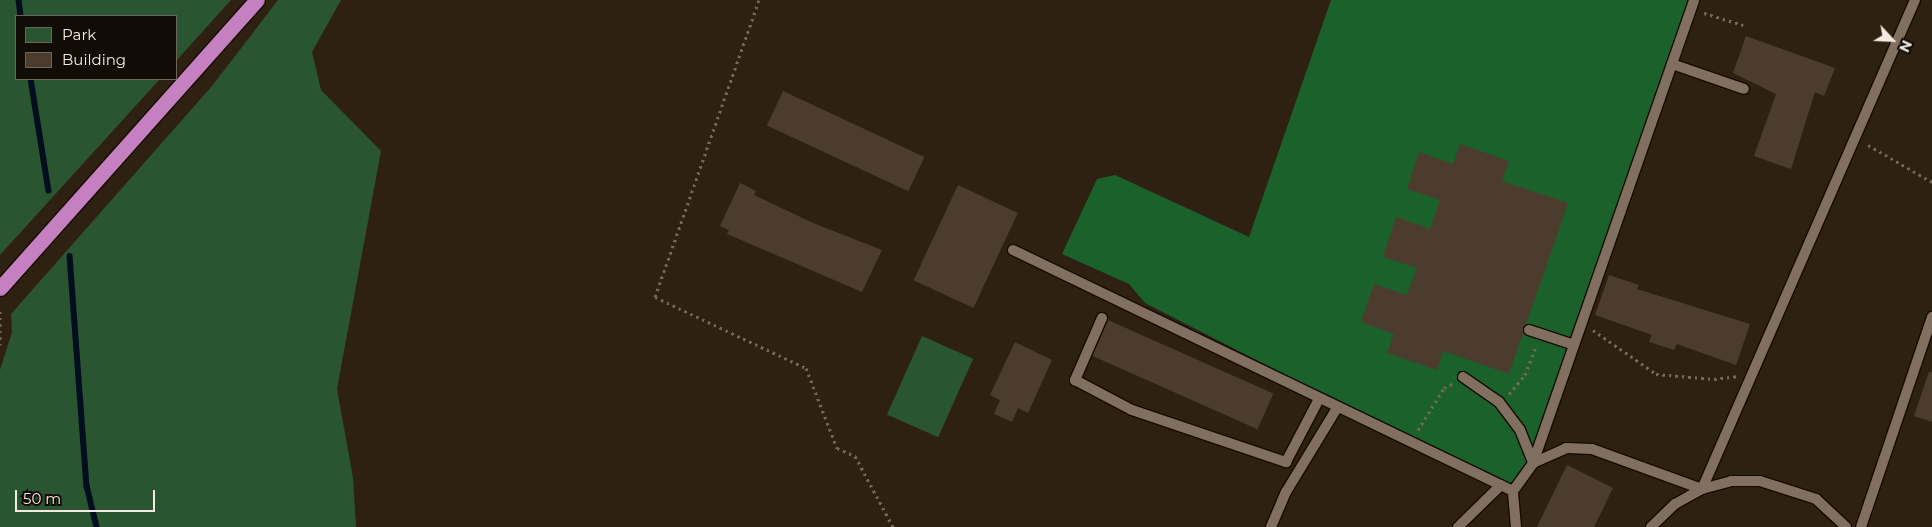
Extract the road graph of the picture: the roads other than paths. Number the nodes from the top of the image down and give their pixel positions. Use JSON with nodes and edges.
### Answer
{"nodes":[{"id":1,"x":257,"y":0,"type":"edge"},
{"id":2,"x":1915,"y":0,"type":"edge"},
{"id":3,"x":1693,"y":4,"type":"edge"},
{"id":4,"x":1672,"y":64,"type":"junction"},
{"id":5,"x":1744,"y":89,"type":"dead end"},
{"id":6,"x":1013,"y":250,"type":"dead end"},
{"id":7,"x":0,"y":288,"type":"edge"},
{"id":8,"x":1932,"y":317,"type":"edge"},
{"id":9,"x":1102,"y":318,"type":"dead end"},
{"id":10,"x":1529,"y":330,"type":"dead end"},
{"id":11,"x":1574,"y":345,"type":"junction"},
{"id":12,"x":1463,"y":377,"type":"road end"},
{"id":13,"x":1319,"y":399,"type":"junction"},
{"id":14,"x":1337,"y":408,"type":"junction"},
{"id":15,"x":1533,"y":463,"type":"junction"},
{"id":16,"x":1501,"y":484,"type":"junction"},
{"id":17,"x":1702,"y":489,"type":"junction"},
{"id":18,"x":1513,"y":491,"type":"junction"},
{"id":19,"x":1271,"y":527,"type":"edge"},
{"id":20,"x":1458,"y":527,"type":"edge"},
{"id":21,"x":1516,"y":527,"type":"edge"},
{"id":22,"x":1651,"y":527,"type":"edge"},
{"id":23,"x":1846,"y":527,"type":"edge"},
{"id":24,"x":1862,"y":527,"type":"edge"}],
"edges":[{"from":1,"to":7,"type":"highway"},
{"from":2,"to":17,"type":"lane"},
{"from":3,"to":4,"type":"lane"},
{"from":4,"to":5,"type":"lane"},
{"from":4,"to":11,"type":"lane"},
{"from":6,"to":13,"type":"lane"},
{"from":8,"to":24,"type":"lane"},
{"from":9,"to":13,"type":"lane"},
{"from":10,"to":11,"type":"lane"},
{"from":11,"to":15,"type":"lane"},
{"from":12,"to":15,"type":"lane"},
{"from":13,"to":14,"type":"lane"},
{"from":14,"to":16,"type":"lane"},
{"from":14,"to":19,"type":"lane"},
{"from":15,"to":17,"type":"lane"},
{"from":15,"to":18,"type":"lane"},
{"from":16,"to":18,"type":"lane"},
{"from":16,"to":20,"type":"lane"},
{"from":17,"to":22,"type":"lane"},
{"from":17,"to":23,"type":"lane"},
{"from":18,"to":21,"type":"lane"}]}
